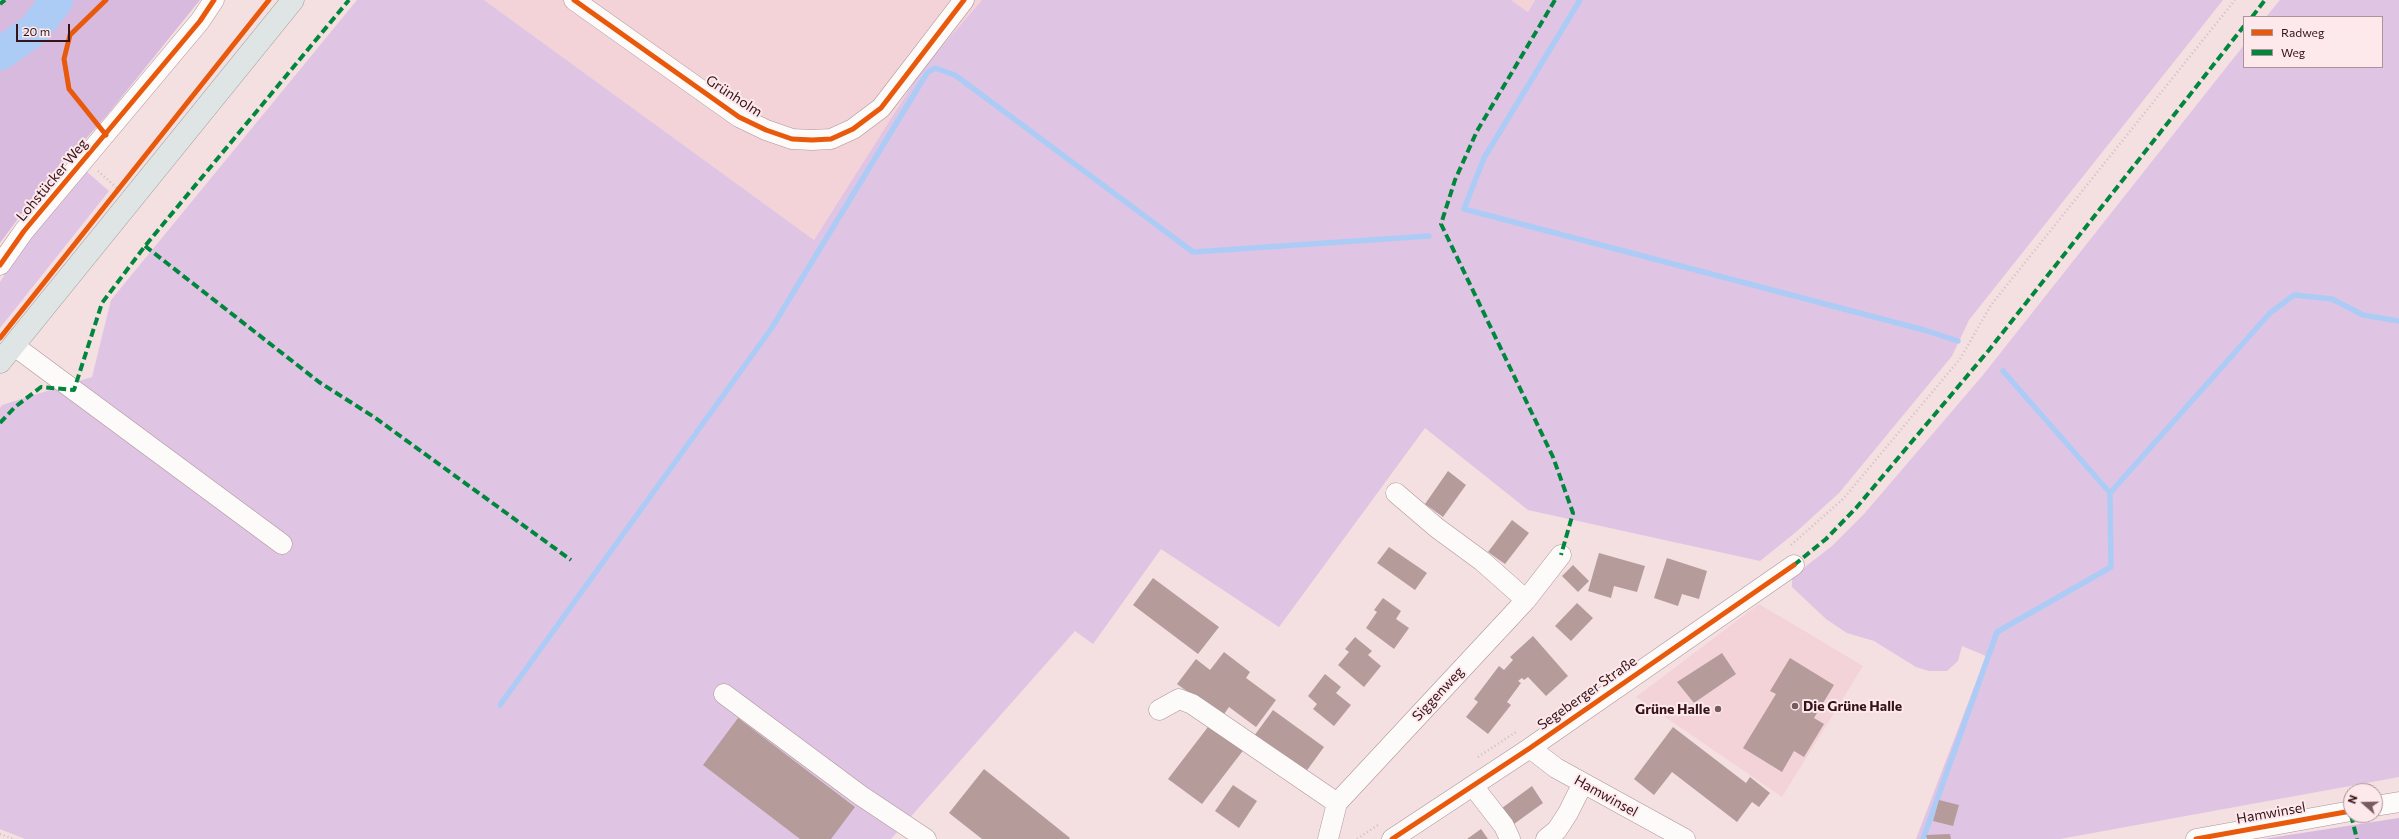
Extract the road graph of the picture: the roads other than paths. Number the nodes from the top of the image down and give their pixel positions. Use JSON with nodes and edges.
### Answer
{"nodes":[{"id":1,"x":214,"y":0,"type":"edge"},
{"id":2,"x":293,"y":0,"type":"edge"},
{"id":3,"x":574,"y":0,"type":"edge"},
{"id":4,"x":964,"y":0,"type":"edge"},
{"id":5,"x":0,"y":265,"type":"edge"},
{"id":6,"x":13,"y":345,"type":"junction"},
{"id":7,"x":0,"y":362,"type":"edge"},
{"id":8,"x":1396,"y":493,"type":"dead end"},
{"id":9,"x":282,"y":544,"type":"dead end"},
{"id":10,"x":1561,"y":555,"type":"dead end"},
{"id":11,"x":1794,"y":565,"type":"dead end"},
{"id":12,"x":1526,"y":600,"type":"junction"},
{"id":13,"x":724,"y":694,"type":"dead end"},
{"id":14,"x":1159,"y":710,"type":"dead end"},
{"id":15,"x":1530,"y":748,"type":"junction"},
{"id":16,"x":1583,"y":784,"type":"junction"},
{"id":17,"x":1473,"y":786,"type":"junction"},
{"id":18,"x":2399,"y":802,"type":"edge"},
{"id":19,"x":1337,"y":803,"type":"junction"},
{"id":20,"x":2383,"y":805,"type":"edge"},
{"id":21,"x":2343,"y":812,"type":"edge"},
{"id":22,"x":1657,"y":833,"type":"edge"},
{"id":23,"x":926,"y":839,"type":"edge"},
{"id":24,"x":1328,"y":839,"type":"edge"},
{"id":25,"x":1392,"y":839,"type":"edge"},
{"id":26,"x":1510,"y":839,"type":"edge"},
{"id":27,"x":1546,"y":839,"type":"edge"},
{"id":28,"x":1685,"y":839,"type":"edge"},
{"id":29,"x":2196,"y":839,"type":"edge"}],
"edges":[{"from":1,"to":5,"type":"street","name":"Lohstücker Weg"},
{"from":2,"to":6,"type":"main road"},
{"from":3,"to":4,"type":"street","name":"Grünholm"},
{"from":6,"to":7,"type":"main road"},
{"from":6,"to":9,"type":"street"},
{"from":8,"to":12,"type":"street"},
{"from":10,"to":12,"type":"street","name":"Siggenweg"},
{"from":11,"to":15,"type":"street","name":"Segeberger Straße"},
{"from":12,"to":19,"type":"street","name":"Siggenweg"},
{"from":13,"to":23,"type":"street"},
{"from":14,"to":19,"type":"street"},
{"from":15,"to":16,"type":"street","name":"Hamwinsel"},
{"from":15,"to":17,"type":"street","name":"Segeberger Straße"},
{"from":16,"to":22,"type":"street","name":"Hamwinsel"},
{"from":16,"to":27,"type":"street"},
{"from":17,"to":25,"type":"street","name":"Segeberger Straße"},
{"from":17,"to":26,"type":"street"},
{"from":18,"to":20,"type":"street"},
{"from":19,"to":24,"type":"street","name":"Siggenweg"},
{"from":21,"to":29,"type":"street","name":"Hamwinsel"},
{"from":22,"to":28,"type":"street","name":"Hamwinsel"}]}
